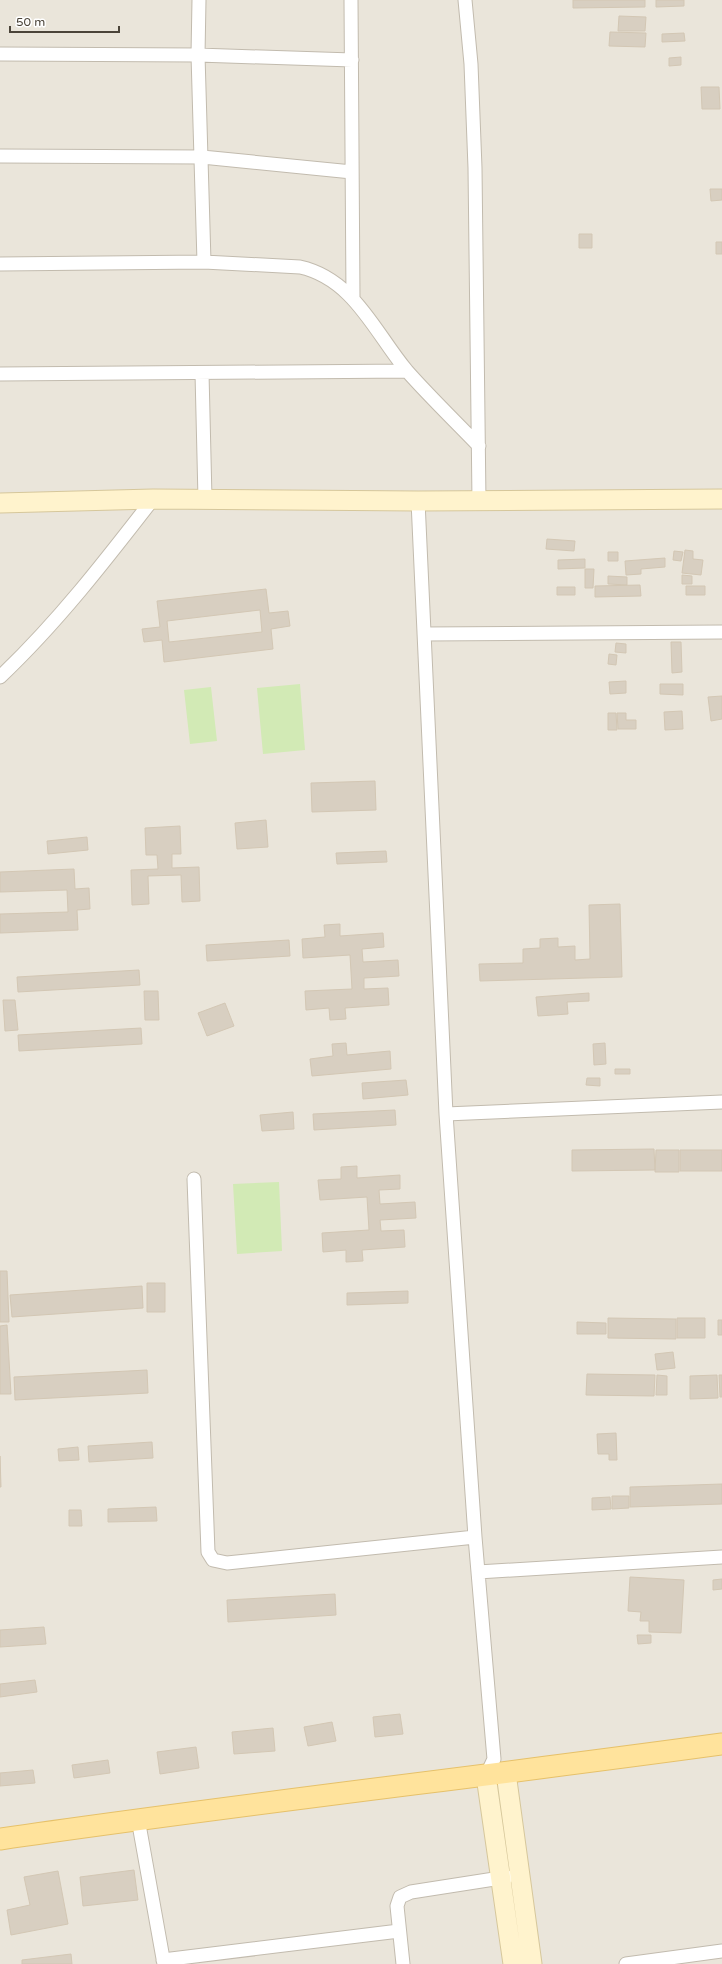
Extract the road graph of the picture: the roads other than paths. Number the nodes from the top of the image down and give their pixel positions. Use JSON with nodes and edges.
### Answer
{"nodes":[{"id":1,"x":199,"y":0,"type":"edge"},
{"id":2,"x":351,"y":0,"type":"edge"},
{"id":3,"x":465,"y":0,"type":"edge"},
{"id":4,"x":0,"y":54,"type":"edge"},
{"id":5,"x":198,"y":56,"type":"junction"},
{"id":6,"x":352,"y":60,"type":"junction"},
{"id":7,"x":0,"y":156,"type":"edge"},
{"id":8,"x":202,"y":157,"type":"junction"},
{"id":9,"x":352,"y":172,"type":"junction"},
{"id":10,"x":204,"y":262,"type":"junction"},
{"id":11,"x":0,"y":264,"type":"edge"},
{"id":12,"x":353,"y":298,"type":"junction"},
{"id":13,"x":407,"y":371,"type":"junction"},
{"id":14,"x":202,"y":373,"type":"junction"},
{"id":15,"x":0,"y":374,"type":"edge"},
{"id":16,"x":479,"y":446,"type":"junction"},
{"id":17,"x":153,"y":499,"type":"junction"},
{"id":18,"x":205,"y":499,"type":"junction"},
{"id":19,"x":722,"y":499,"type":"edge"},
{"id":20,"x":418,"y":501,"type":"junction"},
{"id":21,"x":479,"y":501,"type":"junction"},
{"id":22,"x":0,"y":503,"type":"edge"},
{"id":23,"x":722,"y":632,"type":"edge"},
{"id":24,"x":424,"y":634,"type":"junction"},
{"id":25,"x":0,"y":678,"type":"edge"},
{"id":26,"x":722,"y":1102,"type":"edge"},
{"id":27,"x":446,"y":1114,"type":"junction"},
{"id":28,"x":194,"y":1179,"type":"dead end"},
{"id":29,"x":475,"y":1537,"type":"junction"},
{"id":30,"x":722,"y":1557,"type":"edge"},
{"id":31,"x":478,"y":1572,"type":"junction"},
{"id":32,"x":722,"y":1744,"type":"edge"},
{"id":33,"x":496,"y":1769,"type":"junction"},
{"id":34,"x":138,"y":1818,"type":"junction"},
{"id":35,"x":0,"y":1839,"type":"edge"},
{"id":36,"x":521,"y":1875,"type":"junction"},
{"id":37,"x":501,"y":1877,"type":"junction"},
{"id":38,"x":399,"y":1931,"type":"junction"},
{"id":39,"x":722,"y":1951,"type":"edge"},
{"id":40,"x":164,"y":1962,"type":"edge"},
{"id":41,"x":403,"y":1964,"type":"edge"},
{"id":42,"x":513,"y":1964,"type":"edge"},
{"id":43,"x":532,"y":1964,"type":"edge"},
{"id":44,"x":626,"y":1964,"type":"edge"}],
"edges":[{"from":1,"to":5,"type":"street"},
{"from":2,"to":6,"type":"street"},
{"from":3,"to":16,"type":"street"},
{"from":4,"to":5,"type":"street"},
{"from":5,"to":6,"type":"street"},
{"from":5,"to":8,"type":"street"},
{"from":6,"to":9,"type":"street"},
{"from":7,"to":8,"type":"street"},
{"from":8,"to":9,"type":"street"},
{"from":8,"to":10,"type":"street"},
{"from":9,"to":12,"type":"street"},
{"from":10,"to":11,"type":"street"},
{"from":10,"to":12,"type":"street"},
{"from":12,"to":13,"type":"street"},
{"from":13,"to":14,"type":"street"},
{"from":13,"to":16,"type":"street"},
{"from":14,"to":15,"type":"street"},
{"from":14,"to":18,"type":"street"},
{"from":16,"to":21,"type":"street"},
{"from":17,"to":18,"type":"street"},
{"from":17,"to":22,"type":"street"},
{"from":17,"to":25,"type":"street"},
{"from":18,"to":20,"type":"street"},
{"from":19,"to":21,"type":"street"},
{"from":20,"to":21,"type":"street"},
{"from":20,"to":24,"type":"street"},
{"from":23,"to":24,"type":"street"},
{"from":24,"to":27,"type":"street"},
{"from":26,"to":27,"type":"street"},
{"from":27,"to":29,"type":"street"},
{"from":28,"to":29,"type":"street"},
{"from":29,"to":31,"type":"street"},
{"from":30,"to":31,"type":"street"},
{"from":31,"to":33,"type":"street"},
{"from":32,"to":33,"type":"main road"},
{"from":33,"to":34,"type":"main road"},
{"from":33,"to":36,"type":"street"},
{"from":33,"to":37,"type":"street"},
{"from":34,"to":35,"type":"main road"},
{"from":34,"to":40,"type":"street"},
{"from":36,"to":37,"type":"street"},
{"from":36,"to":43,"type":"street"},
{"from":37,"to":38,"type":"street"},
{"from":37,"to":42,"type":"street"},
{"from":38,"to":40,"type":"street"},
{"from":38,"to":41,"type":"street"},
{"from":39,"to":44,"type":"street"}]}
